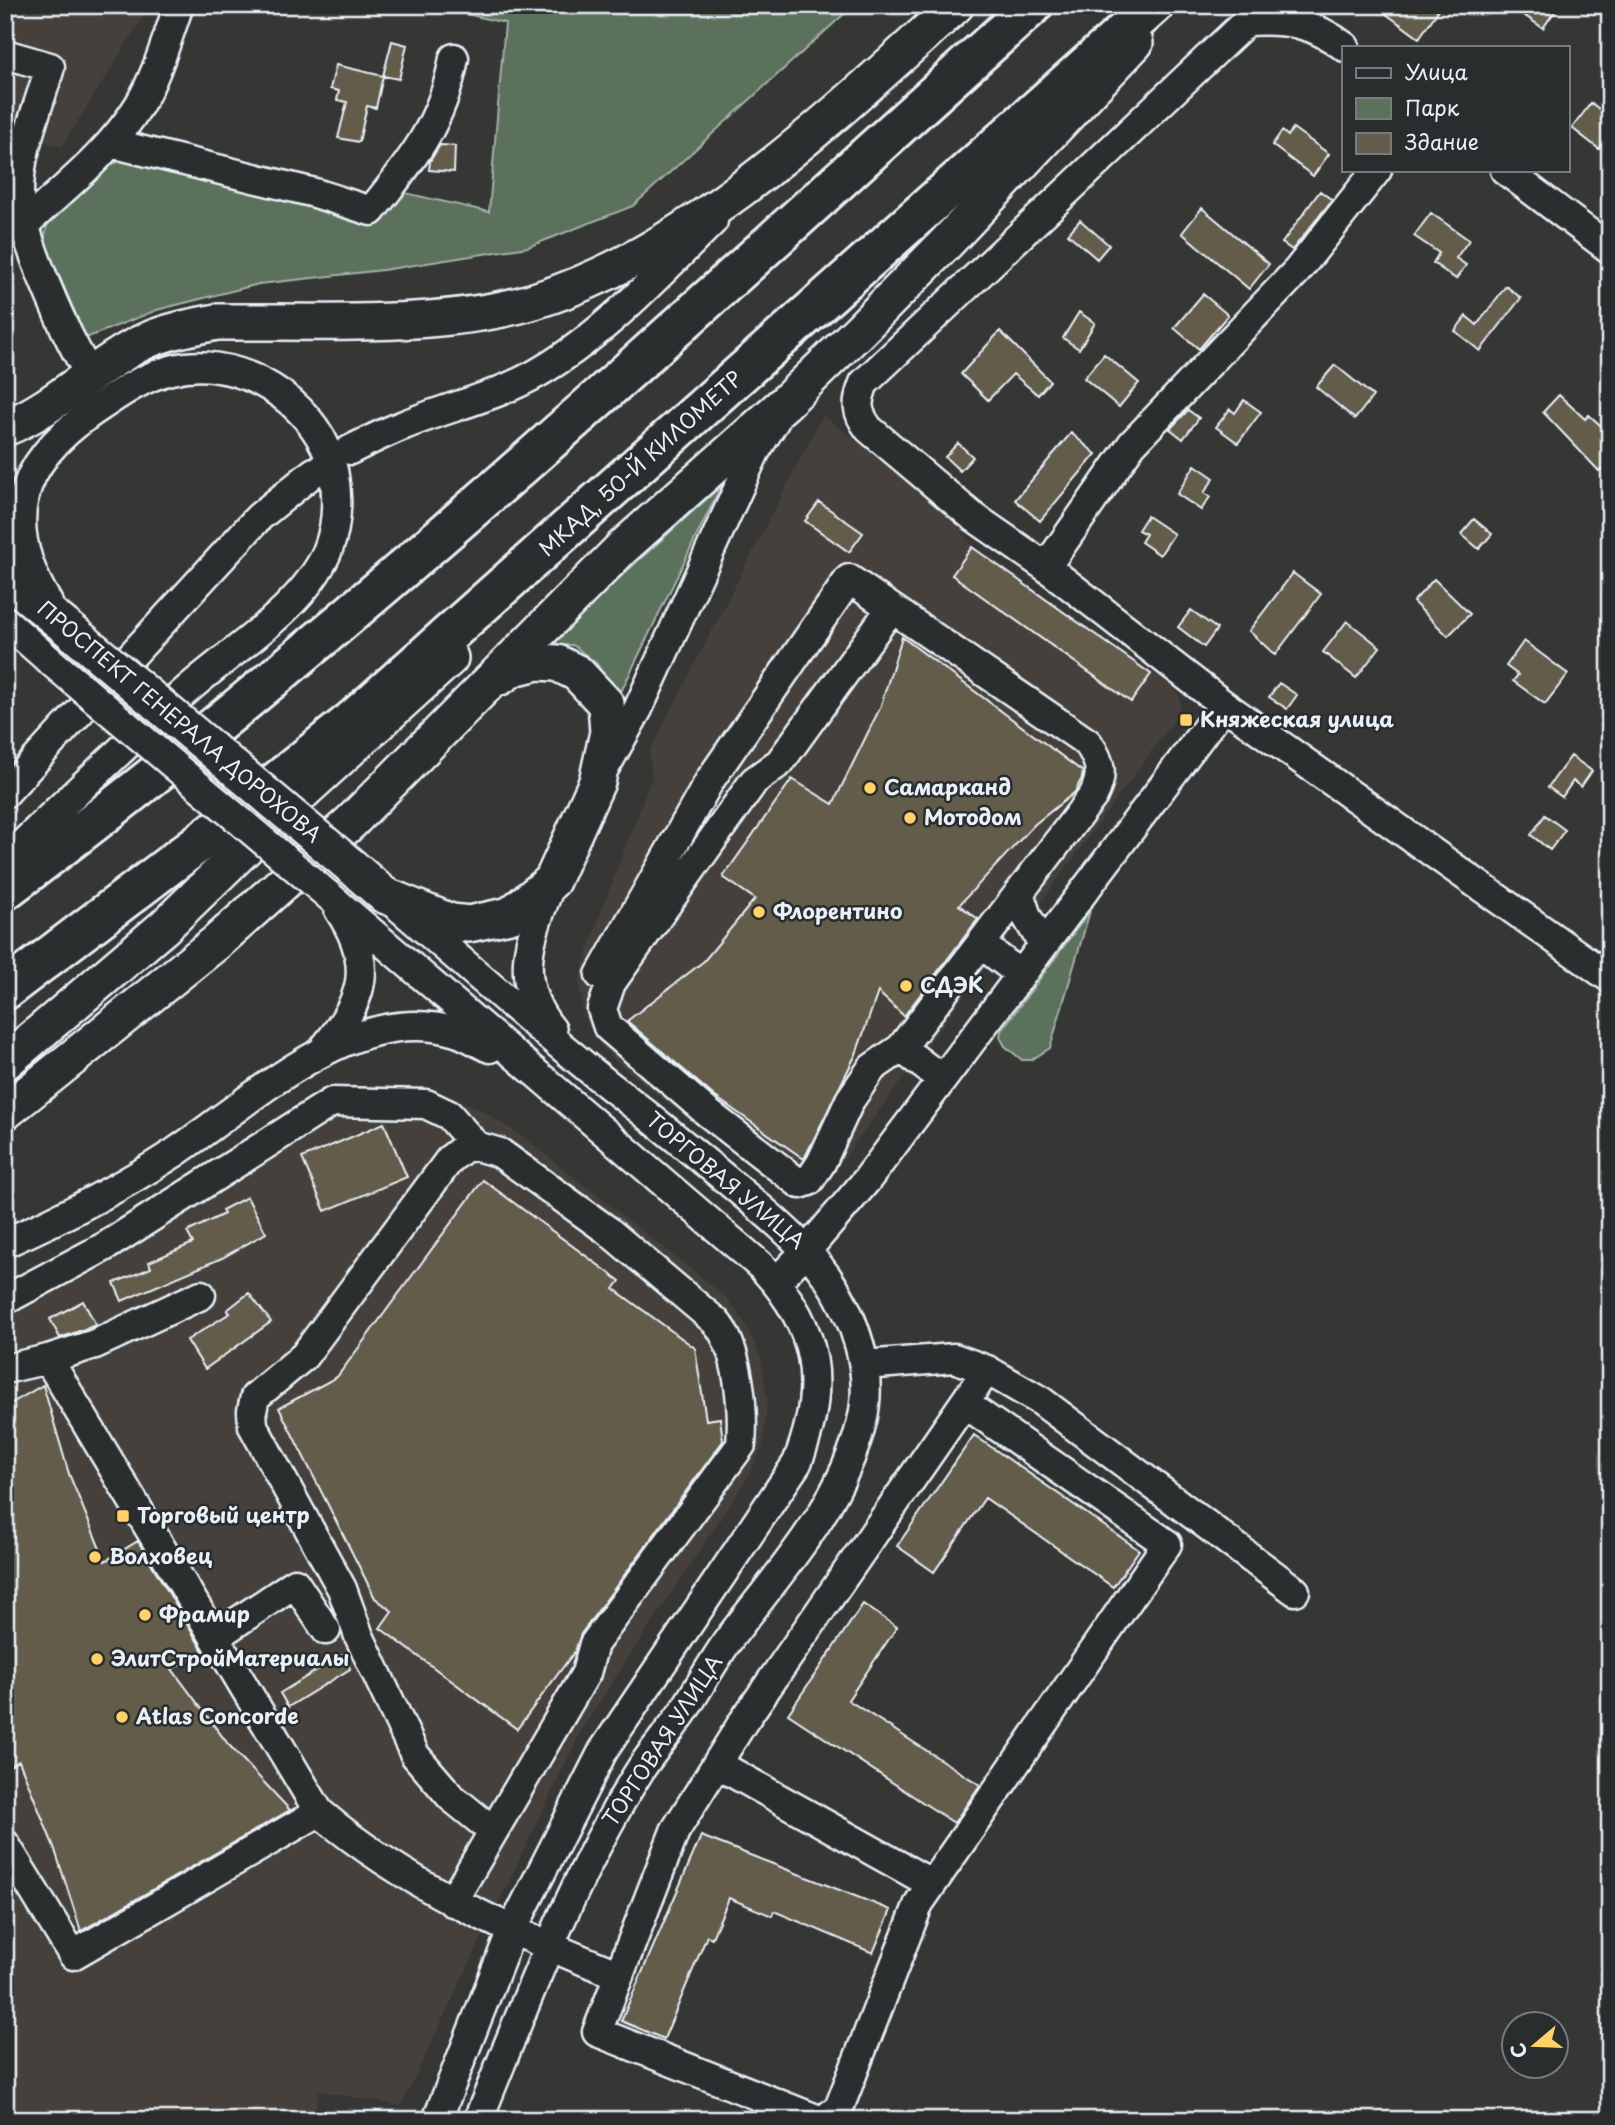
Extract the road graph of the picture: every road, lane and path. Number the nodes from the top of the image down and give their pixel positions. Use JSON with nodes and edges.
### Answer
{"nodes":[{"id":1,"x":179,"y":5,"type":"edge"},
{"id":2,"x":956,"y":5,"type":"edge"},
{"id":3,"x":1033,"y":5,"type":"edge"},
{"id":4,"x":1154,"y":5,"type":"edge"},
{"id":5,"x":1171,"y":5,"type":"edge"},
{"id":6,"x":1344,"y":46,"type":"edge"},
{"id":7,"x":5,"y":54,"type":"edge"},
{"id":8,"x":454,"y":58,"type":"dead end"},
{"id":9,"x":111,"y":143,"type":"junction"},
{"id":10,"x":765,"y":170,"type":"junction"},
{"id":11,"x":1375,"y":172,"type":"edge"},
{"id":12,"x":1508,"y":172,"type":"edge"},
{"id":13,"x":25,"y":224,"type":"junction"},
{"id":14,"x":1610,"y":249,"type":"edge"},
{"id":15,"x":91,"y":376,"type":"junction"},
{"id":16,"x":787,"y":401,"type":"junction"},
{"id":17,"x":5,"y":428,"type":"edge"},
{"id":18,"x":350,"y":450,"type":"dead end"},
{"id":19,"x":314,"y":472,"type":"dead end"},
{"id":20,"x":529,"y":565,"type":"junction"},
{"id":21,"x":1046,"y":567,"type":"junction"},
{"id":22,"x":5,"y":577,"type":"edge"},
{"id":23,"x":890,"y":610,"type":"junction"},
{"id":24,"x":5,"y":621,"type":"edge"},
{"id":25,"x":5,"y":632,"type":"edge"},
{"id":26,"x":72,"y":632,"type":"junction"},
{"id":27,"x":49,"y":660,"type":"junction"},
{"id":28,"x":479,"y":691,"type":"junction"},
{"id":29,"x":1224,"y":705,"type":"junction"},
{"id":30,"x":597,"y":782,"type":"junction"},
{"id":31,"x":5,"y":793,"type":"edge"},
{"id":32,"x":5,"y":861,"type":"edge"},
{"id":33,"x":352,"y":867,"type":"joint"},
{"id":34,"x":552,"y":881,"type":"junction"},
{"id":35,"x":5,"y":890,"type":"edge"},
{"id":36,"x":1018,"y":893,"type":"junction"},
{"id":37,"x":328,"y":895,"type":"junction"},
{"id":38,"x":384,"y":895,"type":"junction"},
{"id":39,"x":1043,"y":944,"type":"junction"},
{"id":40,"x":994,"y":954,"type":"dead end"},
{"id":41,"x":1020,"y":974,"type":"junction"},
{"id":42,"x":1610,"y":978,"type":"edge"},
{"id":43,"x":611,"y":983,"type":"junction"},
{"id":44,"x":5,"y":990,"type":"edge"},
{"id":45,"x":901,"y":1048,"type":"junction"},
{"id":46,"x":321,"y":1052,"type":"junction"},
{"id":47,"x":576,"y":1059,"type":"junction"},
{"id":48,"x":5,"y":1062,"type":"edge"},
{"id":49,"x":524,"y":1064,"type":"junction"},
{"id":50,"x":942,"y":1079,"type":"junction"},
{"id":51,"x":5,"y":1112,"type":"edge"},
{"id":52,"x":708,"y":1113,"type":"junction"},
{"id":53,"x":682,"y":1143,"type":"junction"},
{"id":54,"x":476,"y":1146,"type":"junction"},
{"id":55,"x":5,"y":1243,"type":"edge"},
{"id":56,"x":807,"y":1250,"type":"junction"},
{"id":57,"x":776,"y":1282,"type":"junction"},
{"id":58,"x":201,"y":1295,"type":"dead end"},
{"id":59,"x":5,"y":1300,"type":"edge"},
{"id":60,"x":48,"y":1359,"type":"junction"},
{"id":61,"x":864,"y":1365,"type":"junction"},
{"id":62,"x":5,"y":1369,"type":"edge"},
{"id":63,"x":987,"y":1370,"type":"junction"},
{"id":64,"x":964,"y":1403,"type":"junction"},
{"id":65,"x":1295,"y":1591,"type":"dead end"},
{"id":66,"x":326,"y":1630,"type":"dead end"},
{"id":67,"x":215,"y":1637,"type":"junction"},
{"id":68,"x":717,"y":1764,"type":"junction"},
{"id":69,"x":319,"y":1812,"type":"junction"},
{"id":70,"x":493,"y":1830,"type":"junction"},
{"id":71,"x":5,"y":1844,"type":"edge"},
{"id":72,"x":932,"y":1884,"type":"junction"},
{"id":73,"x":452,"y":1902,"type":"junction"},
{"id":74,"x":512,"y":1930,"type":"junction"},
{"id":75,"x":549,"y":1947,"type":"junction"},
{"id":76,"x":619,"y":1975,"type":"junction"},
{"id":77,"x":437,"y":2120,"type":"edge"},
{"id":78,"x":478,"y":2120,"type":"edge"},
{"id":79,"x":818,"y":2120,"type":"edge"},
{"id":80,"x":824,"y":2120,"type":"edge"}],
"edges":[{"from":1,"to":9,"type":"street"},
{"from":2,"to":10,"type":"main road"},
{"from":3,"to":35,"type":"highway"},
{"from":4,"to":20,"type":"highway","name":"МКАД, 50-Й КИЛОМЕТР"},
{"from":5,"to":16,"type":"main road"},
{"from":6,"to":21,"type":"street"},
{"from":7,"to":13,"type":"street"},
{"from":8,"to":9,"type":"street"},
{"from":9,"to":13,"type":"street"},
{"from":10,"to":15,"type":"main road"},
{"from":10,"to":18,"type":"street"},
{"from":11,"to":21,"type":"street"},
{"from":12,"to":14,"type":"street"},
{"from":13,"to":15,"type":"street"},
{"from":15,"to":17,"type":"main road"},
{"from":16,"to":28,"type":"main road"},
{"from":16,"to":30,"type":"street"},
{"from":19,"to":31,"type":"street"},
{"from":20,"to":44,"type":"highway","name":"МКАД, 50-Й КИЛОМЕТР"},
{"from":20,"to":48,"type":"main road"},
{"from":21,"to":29,"type":"street"},
{"from":22,"to":26,"type":"main road","name":"ПРОСПЕКТ ГЕНЕРАЛА ДОРОХОВА"},
{"from":23,"to":36,"type":"street"},
{"from":23,"to":43,"type":"street"},
{"from":23,"to":43,"type":"street"},
{"from":24,"to":27,"type":"street","name":"ПРОСПЕКТ ГЕНЕРАЛА ДОРОХОВА"},
{"from":25,"to":27,"type":"street"},
{"from":26,"to":32,"type":"street"},
{"from":26,"to":33,"type":"main road","name":"ПРОСПЕКТ ГЕНЕРАЛА ДОРОХОВА","bridge":true},
{"from":27,"to":37,"type":"street","name":"ПРОСПЕКТ ГЕНЕРАЛА ДОРОХОВА","bridge":true},
{"from":28,"to":30,"type":"main road"},
{"from":28,"to":51,"type":"main road"},
{"from":29,"to":39,"type":"street"},
{"from":29,"to":42,"type":"street"},
{"from":30,"to":34,"type":"main road"},
{"from":33,"to":38,"type":"main road","name":"ТОРГОВАЯ УЛИЦА"},
{"from":34,"to":38,"type":"main road"},
{"from":34,"to":47,"type":"street"},
{"from":36,"to":39,"type":"street"},
{"from":36,"to":45,"type":"street"},
{"from":37,"to":46,"type":"street"},
{"from":37,"to":49,"type":"street","name":"ТОРГОВАЯ УЛИЦА"},
{"from":38,"to":47,"type":"street","name":"ТОРГОВАЯ УЛИЦА"},
{"from":39,"to":41,"type":"street"},
{"from":40,"to":41,"type":"street"},
{"from":41,"to":50,"type":"street"},
{"from":43,"to":52,"type":"street"},
{"from":45,"to":50,"type":"street"},
{"from":45,"to":52,"type":"street"},
{"from":46,"to":49,"type":"street"},
{"from":46,"to":55,"type":"street"},
{"from":47,"to":53,"type":"street","name":"ТОРГОВАЯ УЛИЦА"},
{"from":49,"to":57,"type":"street","name":"ТОРГОВАЯ УЛИЦА"},
{"from":50,"to":56,"type":"street"},
{"from":52,"to":53,"type":"street"},
{"from":53,"to":56,"type":"street","name":"ТОРГОВАЯ УЛИЦА"},
{"from":54,"to":59,"type":"street"},
{"from":54,"to":70,"type":"street"},
{"from":54,"to":70,"type":"street"},
{"from":56,"to":57,"type":"street"},
{"from":56,"to":61,"type":"street","name":"ТОРГОВАЯ УЛИЦА"},
{"from":57,"to":74,"type":"street","name":"ТОРГОВАЯ УЛИЦА"},
{"from":58,"to":60,"type":"street"},
{"from":60,"to":62,"type":"street"},
{"from":60,"to":67,"type":"street"},
{"from":61,"to":63,"type":"street"},
{"from":61,"to":75,"type":"street","name":"ТОРГОВАЯ УЛИЦА"},
{"from":63,"to":64,"type":"street"},
{"from":63,"to":65,"type":"street"},
{"from":64,"to":68,"type":"street"},
{"from":64,"to":72,"type":"street"},
{"from":66,"to":67,"type":"street"},
{"from":67,"to":69,"type":"street"},
{"from":68,"to":72,"type":"street"},
{"from":68,"to":76,"type":"street"},
{"from":69,"to":71,"type":"street"},
{"from":69,"to":73,"type":"street"},
{"from":70,"to":73,"type":"street"},
{"from":72,"to":80,"type":"street"},
{"from":73,"to":74,"type":"street"},
{"from":74,"to":75,"type":"street"},
{"from":74,"to":77,"type":"street","name":"ТОРГОВАЯ УЛИЦА"},
{"from":75,"to":76,"type":"street"},
{"from":75,"to":78,"type":"street","name":"ТОРГОВАЯ УЛИЦА"},
{"from":76,"to":79,"type":"street"}]}
